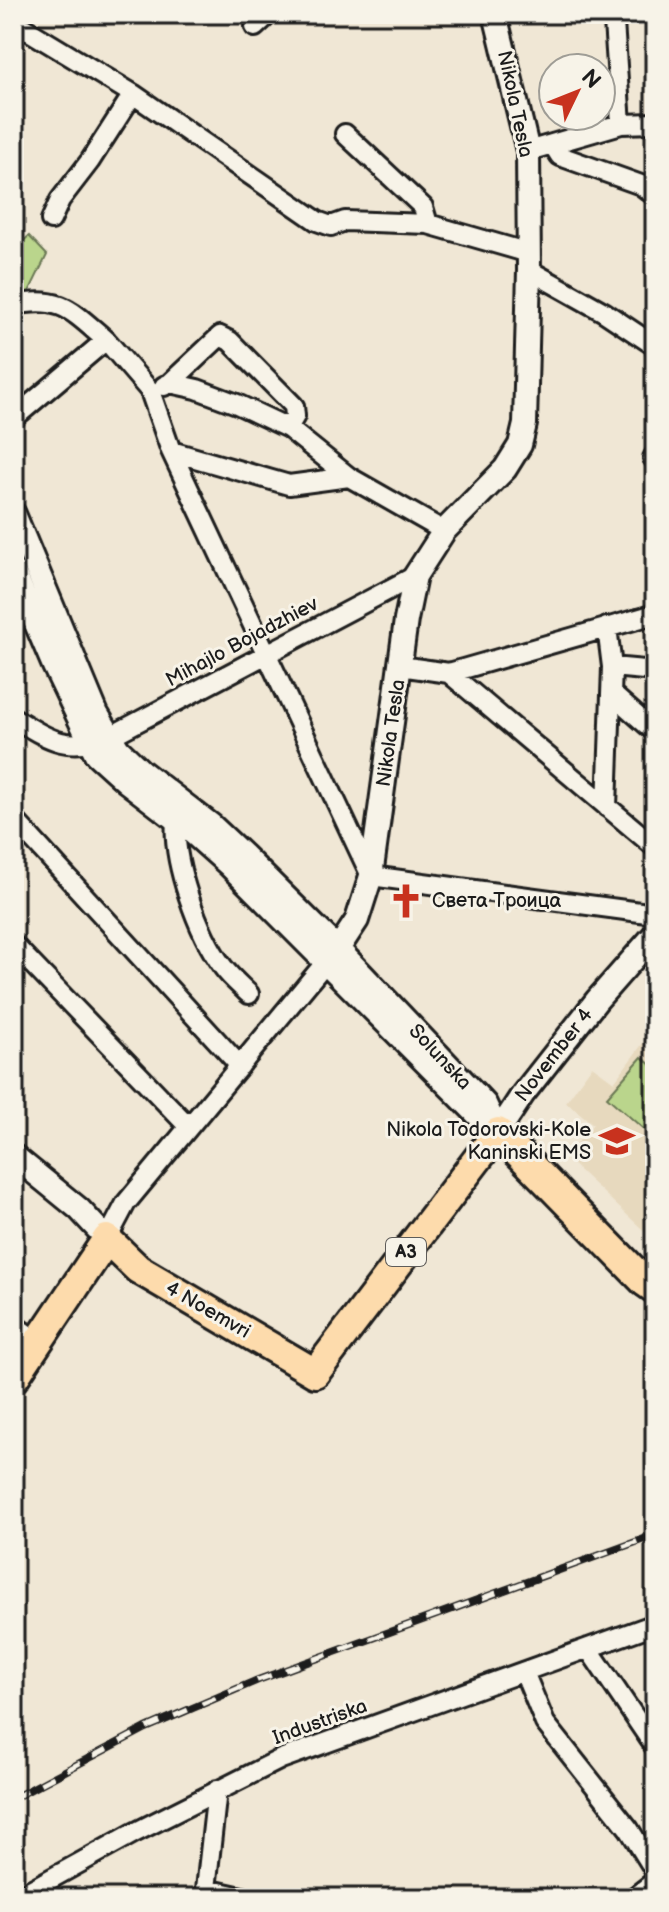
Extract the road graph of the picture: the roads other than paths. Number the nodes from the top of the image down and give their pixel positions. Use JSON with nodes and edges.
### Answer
{"nodes":[{"id":1,"x":495,"y":14,"type":"edge"},
{"id":2,"x":610,"y":14,"type":"edge"},
{"id":3,"x":14,"y":22,"type":"edge"},
{"id":4,"x":133,"y":94,"type":"junction"},
{"id":5,"x":655,"y":123,"type":"edge"},
{"id":6,"x":621,"y":124,"type":"junction"},
{"id":7,"x":345,"y":134,"type":"dead end"},
{"id":8,"x":553,"y":145,"type":"junction"},
{"id":9,"x":528,"y":151,"type":"junction"},
{"id":10,"x":655,"y":196,"type":"edge"},
{"id":11,"x":51,"y":220,"type":"dead end"},
{"id":12,"x":428,"y":224,"type":"junction"},
{"id":13,"x":529,"y":261,"type":"junction"},
{"id":14,"x":14,"y":305,"type":"edge"},
{"id":15,"x":106,"y":340,"type":"junction"},
{"id":16,"x":655,"y":346,"type":"edge"},
{"id":17,"x":170,"y":383,"type":"junction"},
{"id":18,"x":150,"y":391,"type":"junction"},
{"id":19,"x":14,"y":418,"type":"edge"},
{"id":20,"x":288,"y":428,"type":"junction"},
{"id":21,"x":171,"y":451,"type":"junction"},
{"id":22,"x":349,"y":477,"type":"junction"},
{"id":23,"x":14,"y":514,"type":"edge"},
{"id":24,"x":444,"y":531,"type":"junction"},
{"id":25,"x":14,"y":572,"type":"edge"},
{"id":26,"x":415,"y":576,"type":"junction"},
{"id":27,"x":655,"y":614,"type":"edge"},
{"id":28,"x":607,"y":627,"type":"junction"},
{"id":29,"x":266,"y":654,"type":"junction"},
{"id":30,"x":400,"y":666,"type":"junction"},
{"id":31,"x":612,"y":667,"type":"junction"},
{"id":32,"x":655,"y":671,"type":"edge"},
{"id":33,"x":449,"y":673,"type":"junction"},
{"id":34,"x":612,"y":694,"type":"junction"},
{"id":35,"x":14,"y":718,"type":"edge"},
{"id":36,"x":655,"y":732,"type":"edge"},
{"id":37,"x":99,"y":741,"type":"junction"},
{"id":38,"x":607,"y":807,"type":"junction"},
{"id":39,"x":14,"y":819,"type":"edge"},
{"id":40,"x":176,"y":820,"type":"junction"},
{"id":41,"x":655,"y":847,"type":"edge"},
{"id":42,"x":371,"y":876,"type":"junction"},
{"id":43,"x":655,"y":914,"type":"edge"},
{"id":44,"x":655,"y":934,"type":"edge"},
{"id":45,"x":14,"y":945,"type":"edge"},
{"id":46,"x":332,"y":956,"type":"junction"},
{"id":47,"x":249,"y":994,"type":"dead end"},
{"id":48,"x":240,"y":1066,"type":"junction"},
{"id":49,"x":189,"y":1127,"type":"junction"},
{"id":50,"x":498,"y":1132,"type":"junction"},
{"id":51,"x":14,"y":1156,"type":"edge"},
{"id":52,"x":107,"y":1239,"type":"junction"},
{"id":53,"x":655,"y":1289,"type":"edge"},
{"id":54,"x":14,"y":1325,"type":"edge"},
{"id":55,"x":38,"y":1342,"type":"junction"},
{"id":56,"x":14,"y":1378,"type":"edge"},
{"id":57,"x":655,"y":1624,"type":"edge"},
{"id":58,"x":588,"y":1648,"type":"junction"},
{"id":59,"x":524,"y":1672,"type":"junction"},
{"id":60,"x":655,"y":1747,"type":"edge"},
{"id":61,"x":217,"y":1790,"type":"junction"},
{"id":62,"x":655,"y":1871,"type":"edge"},
{"id":63,"x":655,"y":1881,"type":"edge"},
{"id":64,"x":205,"y":1894,"type":"edge"},
{"id":65,"x":16,"y":1898,"type":"edge"},
{"id":66,"x":246,"y":1898,"type":"edge"},
{"id":67,"x":633,"y":1898,"type":"edge"}],
"edges":[{"from":1,"to":9,"type":"street","name":"Nikola Tesla"},
{"from":2,"to":6,"type":"street"},
{"from":3,"to":4,"type":"street"},
{"from":4,"to":11,"type":"street"},
{"from":4,"to":12,"type":"street"},
{"from":5,"to":6,"type":"street"},
{"from":6,"to":8,"type":"street"},
{"from":7,"to":12,"type":"street"},
{"from":8,"to":9,"type":"street"},
{"from":8,"to":10,"type":"street"},
{"from":9,"to":13,"type":"street","name":"Nikola Tesla"},
{"from":12,"to":13,"type":"street"},
{"from":13,"to":16,"type":"street"},
{"from":13,"to":24,"type":"street","name":"Nikola Tesla"},
{"from":14,"to":15,"type":"street"},
{"from":15,"to":18,"type":"street"},
{"from":15,"to":19,"type":"street"},
{"from":17,"to":18,"type":"street"},
{"from":17,"to":20,"type":"street"},
{"from":17,"to":20,"type":"street"},
{"from":18,"to":21,"type":"street"},
{"from":20,"to":22,"type":"street"},
{"from":21,"to":22,"type":"street"},
{"from":21,"to":29,"type":"street"},
{"from":22,"to":24,"type":"street"},
{"from":23,"to":37,"type":"street","name":"Solunska"},
{"from":24,"to":26,"type":"street","name":"Nikola Tesla"},
{"from":25,"to":37,"type":"street","name":"Solunska"},
{"from":26,"to":29,"type":"street","name":"Mihajlo Bojadzhiev"},
{"from":26,"to":30,"type":"street","name":"Nikola Tesla"},
{"from":27,"to":28,"type":"street"},
{"from":28,"to":31,"type":"street"},
{"from":28,"to":33,"type":"street"},
{"from":29,"to":37,"type":"street","name":"Mihajlo Bojadzhiev"},
{"from":29,"to":42,"type":"street"},
{"from":30,"to":33,"type":"street"},
{"from":30,"to":42,"type":"street","name":"Nikola Tesla"},
{"from":31,"to":32,"type":"street"},
{"from":31,"to":34,"type":"street"},
{"from":33,"to":38,"type":"street"},
{"from":34,"to":36,"type":"street"},
{"from":34,"to":38,"type":"street"},
{"from":35,"to":37,"type":"street"},
{"from":37,"to":40,"type":"street","name":"Solunska"},
{"from":37,"to":46,"type":"street","name":"Solunska"},
{"from":38,"to":41,"type":"street"},
{"from":39,"to":48,"type":"street"},
{"from":40,"to":46,"type":"street","name":"Solunska"},
{"from":40,"to":47,"type":"street"},
{"from":42,"to":43,"type":"street"},
{"from":42,"to":46,"type":"street","name":"Nikola Tesla"},
{"from":44,"to":50,"type":"street","name":"November 4"},
{"from":45,"to":49,"type":"street"},
{"from":46,"to":48,"type":"street","name":"Nikola Tesla"},
{"from":46,"to":50,"type":"street","name":"Solunska"},
{"from":48,"to":49,"type":"street","name":"Nikola Tesla"},
{"from":49,"to":52,"type":"street","name":"Nikola Tesla"},
{"from":50,"to":52,"type":"main road","name":"November 4","number":"A3"},
{"from":50,"to":53,"type":"main road"},
{"from":51,"to":52,"type":"street"},
{"from":52,"to":55,"type":"main road","name":"Nikola Tesla"},
{"from":54,"to":55,"type":"street"},
{"from":55,"to":56,"type":"main road","name":"Nikola Tesla"},
{"from":57,"to":58,"type":"street","name":"Industriska"},
{"from":58,"to":59,"type":"street","name":"Industriska"},
{"from":58,"to":60,"type":"street"},
{"from":59,"to":61,"type":"street","name":"Industriska"},
{"from":59,"to":62,"type":"street"},
{"from":61,"to":64,"type":"street"},
{"from":61,"to":65,"type":"street","name":"Industriska"},
{"from":63,"to":67,"type":"street"},
{"from":64,"to":66,"type":"street"}]}
